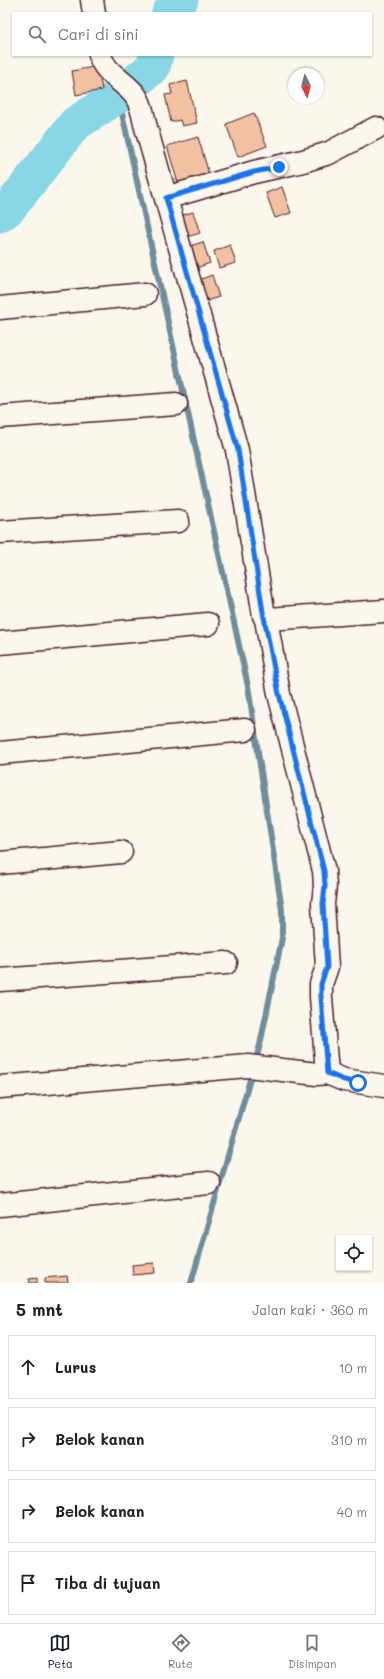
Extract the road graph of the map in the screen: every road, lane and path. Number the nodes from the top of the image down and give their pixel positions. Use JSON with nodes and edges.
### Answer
{"nodes":[{"id":1,"x":92,"y":0,"type":"edge"},
{"id":2,"x":94,"y":12,"type":"edge"},
{"id":3,"x":105,"y":64,"type":"edge"},
{"id":4,"x":376,"y":128,"type":"dead end"},
{"id":5,"x":166,"y":198,"type":"junction"},
{"id":6,"x":145,"y":294,"type":"dead end"},
{"id":7,"x":0,"y":308,"type":"edge"},
{"id":8,"x":176,"y":404,"type":"dead end"},
{"id":9,"x":0,"y":417,"type":"edge"},
{"id":10,"x":178,"y":521,"type":"dead end"},
{"id":11,"x":0,"y":532,"type":"edge"},
{"id":12,"x":384,"y":611,"type":"edge"},
{"id":13,"x":266,"y":619,"type":"junction"},
{"id":14,"x":208,"y":624,"type":"dead end"},
{"id":15,"x":0,"y":643,"type":"edge"},
{"id":16,"x":245,"y":730,"type":"dead end"},
{"id":17,"x":0,"y":753,"type":"edge"},
{"id":18,"x":120,"y":852,"type":"dead end"},
{"id":19,"x":0,"y":863,"type":"edge"},
{"id":20,"x":226,"y":963,"type":"dead end"},
{"id":21,"x":0,"y":980,"type":"edge"},
{"id":22,"x":327,"y":1073,"type":"junction"},
{"id":23,"x":384,"y":1086,"type":"edge"},
{"id":24,"x":0,"y":1087,"type":"edge"},
{"id":25,"x":209,"y":1183,"type":"dead end"},
{"id":26,"x":0,"y":1205,"type":"edge"}],
"edges":[{"from":1,"to":2,"type":"street"},
{"from":3,"to":5,"type":"street"},
{"from":4,"to":5,"type":"street"},
{"from":5,"to":13,"type":"street"},
{"from":6,"to":7,"type":"street"},
{"from":8,"to":9,"type":"street"},
{"from":10,"to":11,"type":"street"},
{"from":12,"to":13,"type":"street"},
{"from":13,"to":22,"type":"street"},
{"from":14,"to":15,"type":"street"},
{"from":16,"to":17,"type":"street"},
{"from":18,"to":19,"type":"street"},
{"from":20,"to":21,"type":"street"},
{"from":22,"to":23,"type":"street"},
{"from":22,"to":24,"type":"street"},
{"from":25,"to":26,"type":"street"}]}
